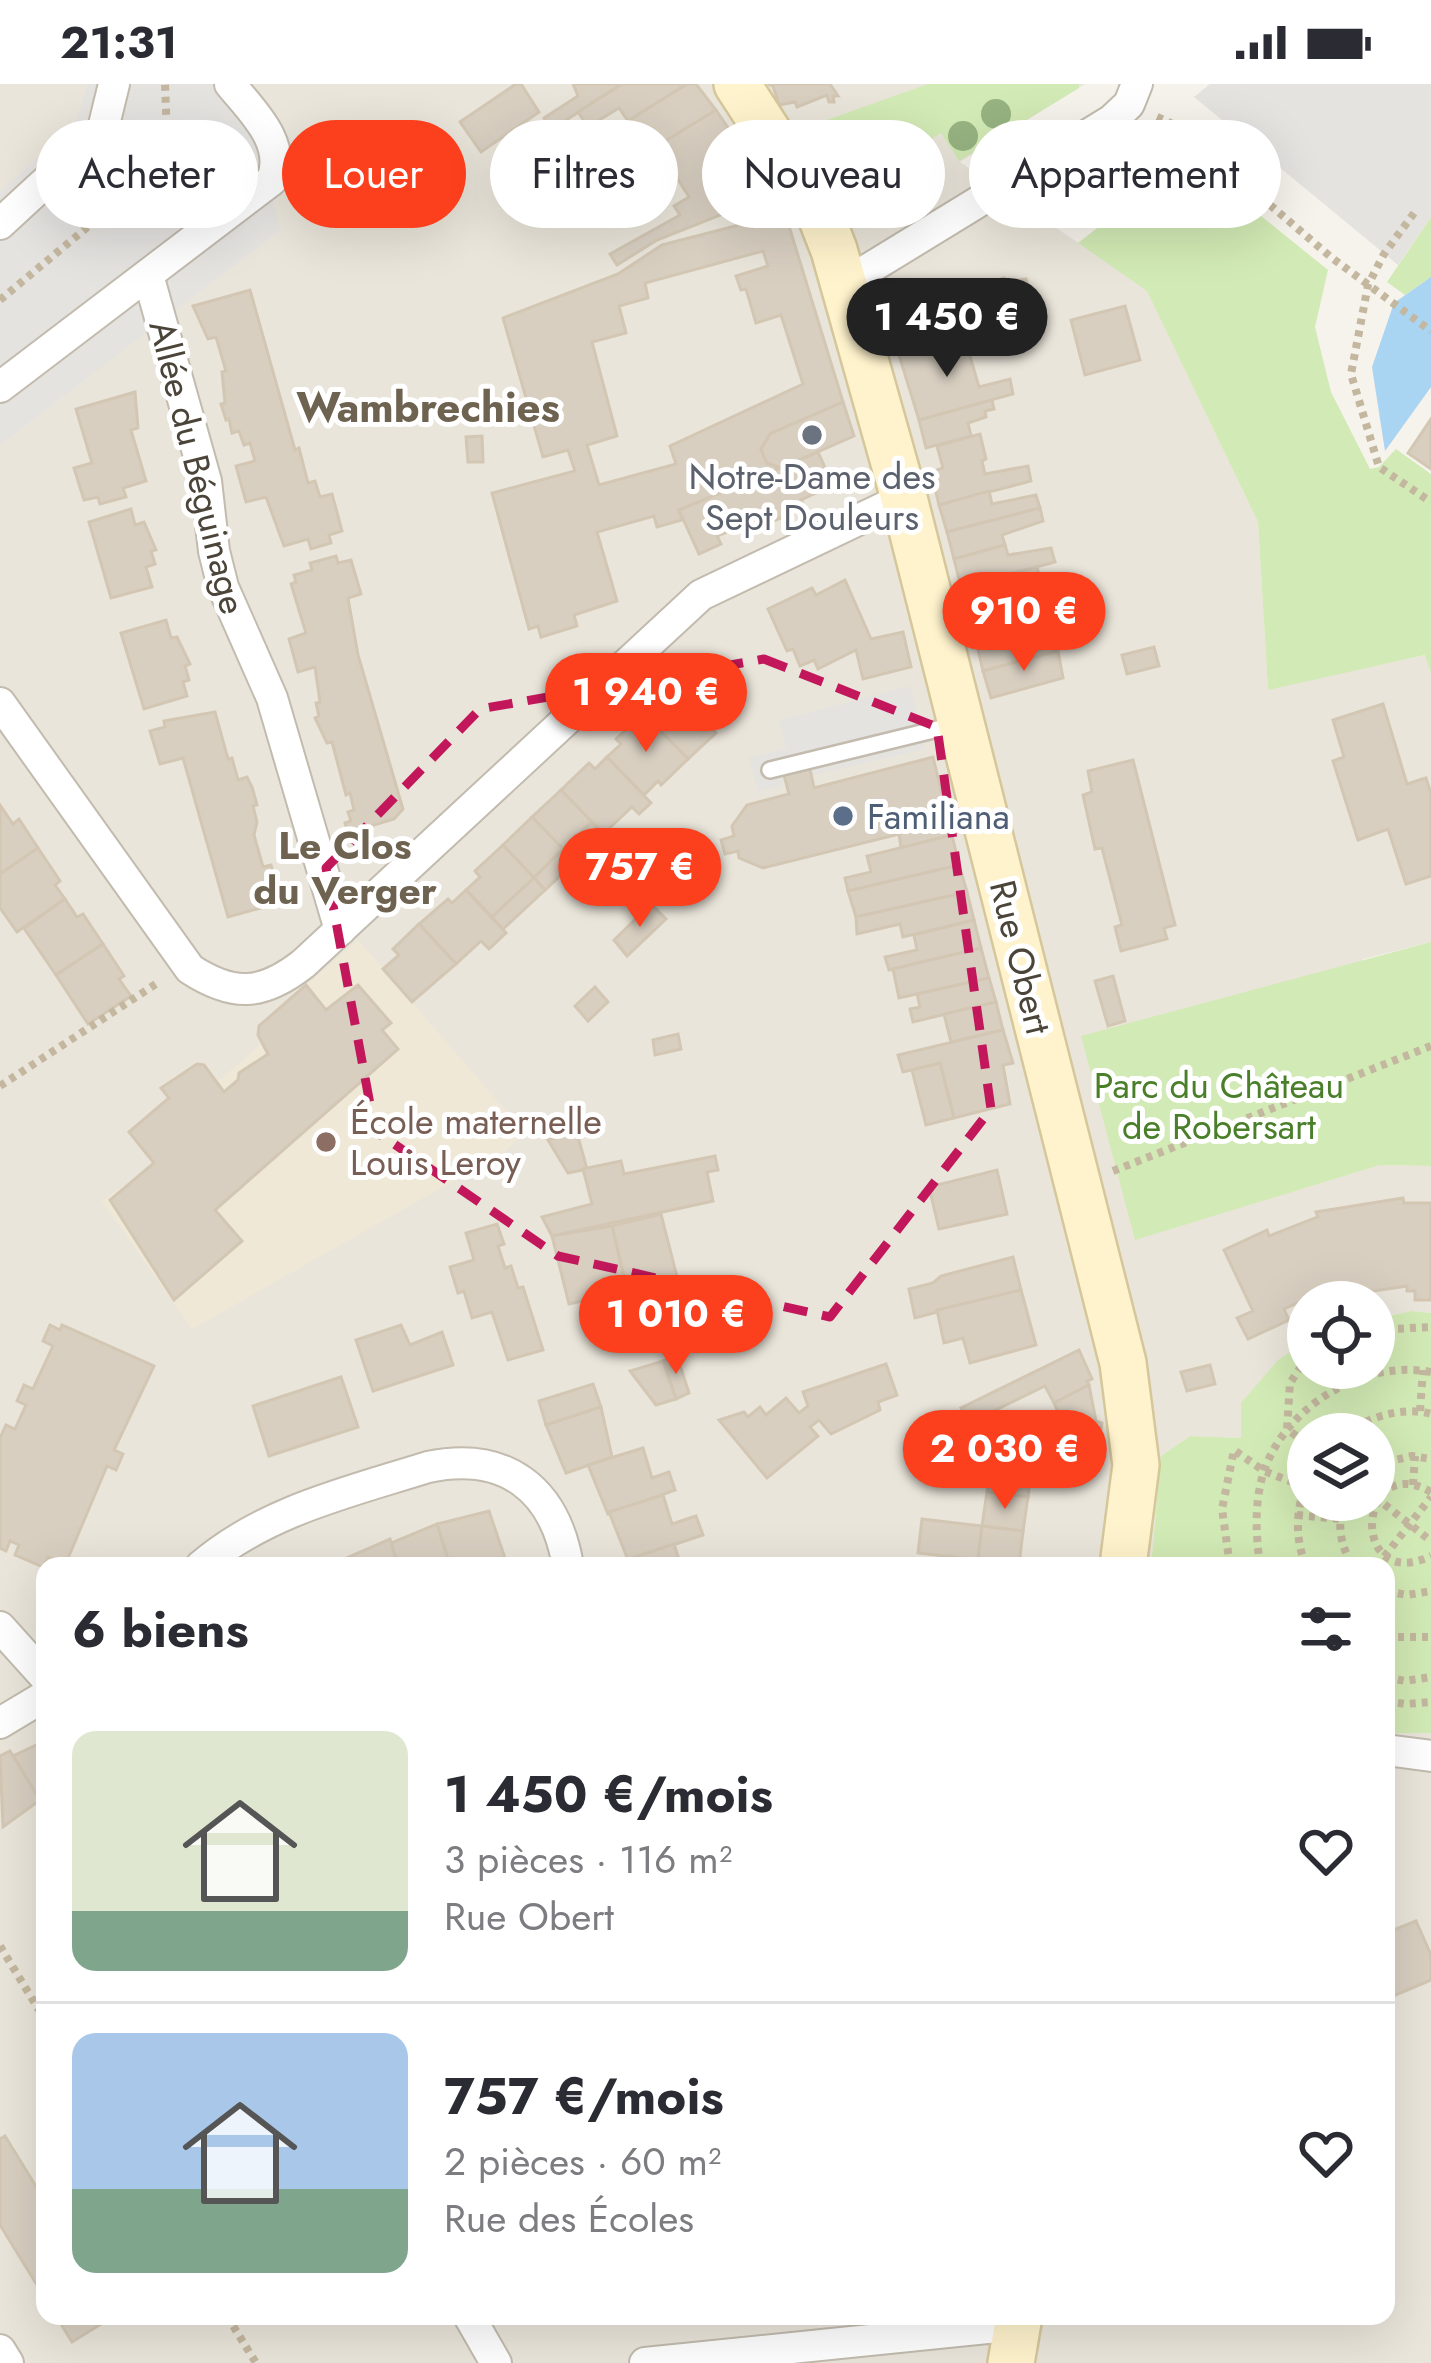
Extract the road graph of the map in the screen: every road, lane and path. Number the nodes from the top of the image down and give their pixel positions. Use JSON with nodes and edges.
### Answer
{"nodes":[{"id":1,"x":114,"y":84,"type":"edge"},
{"id":2,"x":165,"y":84,"type":"edge"},
{"id":3,"x":230,"y":84,"type":"edge"},
{"id":4,"x":737,"y":84,"type":"edge"},
{"id":5,"x":1133,"y":94,"type":"edge"},
{"id":6,"x":1414,"y":213,"type":"dead end"},
{"id":7,"x":0,"y":224,"type":"edge"},
{"id":8,"x":148,"y":275,"type":"junction"},
{"id":9,"x":844,"y":284,"type":"junction"},
{"id":10,"x":1368,"y":285,"type":"junction"},
{"id":11,"x":0,"y":300,"type":"edge"},
{"id":12,"x":1431,"y":331,"type":"edge"},
{"id":13,"x":0,"y":387,"type":"edge"},
{"id":14,"x":904,"y":498,"type":"junction"},
{"id":15,"x":1431,"y":502,"type":"edge"},
{"id":16,"x":0,"y":703,"type":"edge"},
{"id":17,"x":962,"y":723,"type":"junction"},
{"id":18,"x":770,"y":770,"type":"dead end"},
{"id":19,"x":340,"y":930,"type":"junction"},
{"id":20,"x":186,"y":964,"type":"junction"},
{"id":21,"x":1431,"y":1046,"type":"edge"},
{"id":22,"x":1,"y":1084,"type":"edge"},
{"id":23,"x":1076,"y":1181,"type":"junction"},
{"id":24,"x":1431,"y":1327,"type":"edge"},
{"id":25,"x":1395,"y":1329,"type":"edge"},
{"id":26,"x":1427,"y":1371,"type":"edge"},
{"id":27,"x":1426,"y":1412,"type":"edge"},
{"id":28,"x":1305,"y":1413,"type":"edge"},
{"id":29,"x":1395,"y":1417,"type":"edge"},
{"id":30,"x":1287,"y":1431,"type":"edge"},
{"id":31,"x":1415,"y":1456,"type":"junction"},
{"id":32,"x":1395,"y":1458,"type":"edge"},
{"id":33,"x":1431,"y":1459,"type":"edge"},
{"id":34,"x":1264,"y":1471,"type":"junction"},
{"id":35,"x":1287,"y":1477,"type":"edge"},
{"id":36,"x":1413,"y":1485,"type":"junction"},
{"id":37,"x":1395,"y":1488,"type":"edge"},
{"id":38,"x":1431,"y":1495,"type":"edge"},
{"id":39,"x":1395,"y":1513,"type":"edge"},
{"id":40,"x":1297,"y":1521,"type":"edge"},
{"id":41,"x":1340,"y":1521,"type":"edge"},
{"id":42,"x":1370,"y":1521,"type":"edge"},
{"id":43,"x":1409,"y":1524,"type":"junction"},
{"id":44,"x":1431,"y":1541,"type":"edge"},
{"id":45,"x":1385,"y":1555,"type":"junction"},
{"id":46,"x":1431,"y":1556,"type":"edge"},
{"id":47,"x":211,"y":1557,"type":"edge"},
{"id":48,"x":566,"y":1557,"type":"edge"},
{"id":49,"x":1125,"y":1557,"type":"edge"},
{"id":50,"x":1229,"y":1557,"type":"edge"},
{"id":51,"x":1259,"y":1557,"type":"edge"},
{"id":52,"x":1302,"y":1557,"type":"edge"},
{"id":53,"x":1348,"y":1557,"type":"edge"},
{"id":54,"x":1391,"y":1557,"type":"edge"},
{"id":55,"x":1395,"y":1558,"type":"edge"},
{"id":56,"x":1431,"y":1591,"type":"edge"},
{"id":57,"x":1395,"y":1593,"type":"edge"},
{"id":58,"x":0,"y":1627,"type":"edge"},
{"id":59,"x":1395,"y":1637,"type":"edge"},
{"id":60,"x":1431,"y":1637,"type":"edge"},
{"id":61,"x":36,"y":1666,"type":"edge"},
{"id":62,"x":1431,"y":1677,"type":"edge"},
{"id":63,"x":1395,"y":1679,"type":"edge"},
{"id":64,"x":36,"y":1701,"type":"edge"},
{"id":65,"x":1395,"y":1702,"type":"edge"},
{"id":66,"x":1431,"y":1702,"type":"edge"},
{"id":67,"x":0,"y":1723,"type":"edge"},
{"id":68,"x":1395,"y":1751,"type":"edge"},
{"id":69,"x":1431,"y":1756,"type":"edge"},
{"id":70,"x":0,"y":1946,"type":"edge"},
{"id":71,"x":36,"y":2005,"type":"edge"},
{"id":72,"x":233,"y":2325,"type":"edge"},
{"id":73,"x":474,"y":2325,"type":"edge"},
{"id":74,"x":1016,"y":2335,"type":"edge"},
{"id":75,"x":0,"y":2350,"type":"edge"},
{"id":76,"x":8,"y":2363,"type":"edge"},
{"id":77,"x":256,"y":2363,"type":"edge"},
{"id":78,"x":496,"y":2363,"type":"edge"},
{"id":79,"x":645,"y":2363,"type":"edge"}],
"edges":[{"from":1,"to":7,"type":"street"},
{"from":2,"to":11,"type":"path"},
{"from":3,"to":8,"type":"street"},
{"from":4,"to":9,"type":"street","name":"Rue Obert"},
{"from":5,"to":9,"type":"street"},
{"from":5,"to":10,"type":"path"},
{"from":6,"to":10,"type":"path"},
{"from":8,"to":13,"type":"street"},
{"from":8,"to":19,"type":"street","name":"Allée du Béguinage"},
{"from":9,"to":14,"type":"street","name":"Rue Obert"},
{"from":10,"to":12,"type":"path"},
{"from":10,"to":15,"type":"path"},
{"from":14,"to":17,"type":"street","name":"Rue Obert"},
{"from":14,"to":19,"type":"street"},
{"from":16,"to":20,"type":"street"},
{"from":17,"to":18,"type":"lane"},
{"from":17,"to":23,"type":"street","name":"Rue Obert"},
{"from":19,"to":20,"type":"street"},
{"from":20,"to":22,"type":"path"},
{"from":21,"to":23,"type":"path"},
{"from":23,"to":49,"type":"street","name":"Rue Obert"},
{"from":24,"to":25,"type":"path"},
{"from":26,"to":27,"type":"path"},
{"from":26,"to":28,"type":"path"},
{"from":27,"to":29,"type":"path"},
{"from":30,"to":34,"type":"path"},
{"from":31,"to":32,"type":"path"},
{"from":31,"to":33,"type":"path"},
{"from":31,"to":36,"type":"path"},
{"from":34,"to":35,"type":"path"},
{"from":34,"to":50,"type":"path"},
{"from":34,"to":51,"type":"path"},
{"from":36,"to":37,"type":"path"},
{"from":36,"to":38,"type":"path"},
{"from":38,"to":43,"type":"path"},
{"from":39,"to":43,"type":"path"},
{"from":40,"to":52,"type":"path"},
{"from":41,"to":53,"type":"path"},
{"from":42,"to":45,"type":"path"},
{"from":43,"to":44,"type":"path"},
{"from":43,"to":45,"type":"path"},
{"from":45,"to":54,"type":"path"},
{"from":46,"to":55,"type":"path"},
{"from":47,"to":48,"type":"street"},
{"from":56,"to":57,"type":"path"},
{"from":58,"to":61,"type":"street"},
{"from":59,"to":60,"type":"path"},
{"from":62,"to":63,"type":"path"},
{"from":64,"to":67,"type":"street"},
{"from":65,"to":66,"type":"path"},
{"from":68,"to":69,"type":"street"},
{"from":70,"to":71,"type":"path"},
{"from":72,"to":77,"type":"path"},
{"from":73,"to":78,"type":"street"},
{"from":74,"to":79,"type":"street"},
{"from":75,"to":76,"type":"street"}]}
